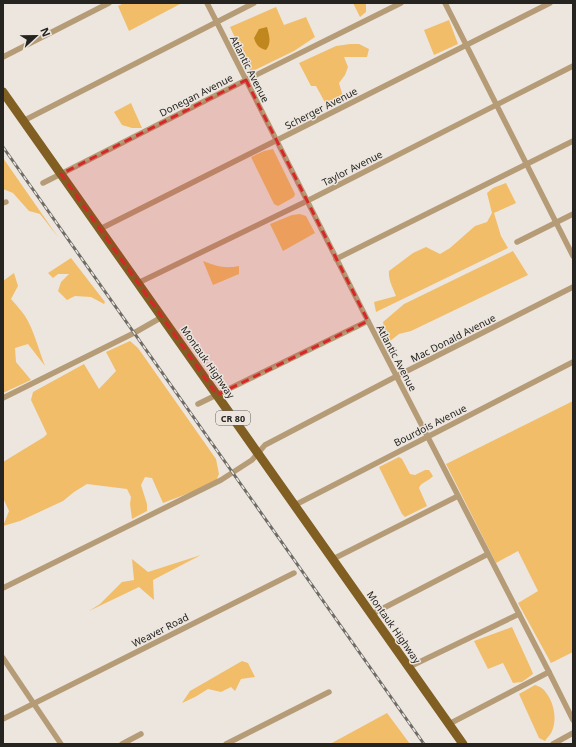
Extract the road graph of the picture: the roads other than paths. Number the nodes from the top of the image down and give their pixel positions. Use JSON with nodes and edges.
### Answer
{"nodes":[{"id":1,"x":109,"y":3,"type":"edge"},
{"id":2,"x":207,"y":3,"type":"edge"},
{"id":3,"x":254,"y":3,"type":"edge"},
{"id":4,"x":401,"y":3,"type":"edge"},
{"id":5,"x":445,"y":3,"type":"edge"},
{"id":6,"x":550,"y":3,"type":"edge"},
{"id":7,"x":216,"y":22,"type":"junction"},
{"id":8,"x":467,"y":45,"type":"junction"},
{"id":9,"x":3,"y":57,"type":"edge"},
{"id":10,"x":573,"y":66,"type":"edge"},
{"id":11,"x":246,"y":80,"type":"junction"},
{"id":12,"x":3,"y":92,"type":"edge"},
{"id":13,"x":497,"y":105,"type":"junction"},
{"id":14,"x":23,"y":121,"type":"junction"},
{"id":15,"x":276,"y":141,"type":"junction"},
{"id":16,"x":573,"y":141,"type":"edge"},
{"id":17,"x":527,"y":165,"type":"junction"},
{"id":18,"x":61,"y":174,"type":"junction"},
{"id":19,"x":43,"y":183,"type":"dead end"},
{"id":20,"x":307,"y":201,"type":"junction"},
{"id":21,"x":573,"y":214,"type":"edge"},
{"id":22,"x":556,"y":223,"type":"junction"},
{"id":23,"x":100,"y":229,"type":"junction"},
{"id":24,"x":517,"y":242,"type":"dead end"},
{"id":25,"x":573,"y":256,"type":"edge"},
{"id":26,"x":336,"y":259,"type":"junction"},
{"id":27,"x":138,"y":283,"type":"junction"},
{"id":28,"x":573,"y":287,"type":"edge"},
{"id":29,"x":162,"y":317,"type":"junction"},
{"id":30,"x":368,"y":321,"type":"junction"},
{"id":31,"x":573,"y":362,"type":"edge"},
{"id":32,"x":397,"y":376,"type":"junction"},
{"id":33,"x":217,"y":395,"type":"junction"},
{"id":34,"x":3,"y":398,"type":"edge"},
{"id":35,"x":198,"y":404,"type":"dead end"},
{"id":36,"x":428,"y":436,"type":"junction"},
{"id":37,"x":258,"y":453,"type":"junction"},
{"id":38,"x":458,"y":496,"type":"junction"},
{"id":39,"x":295,"y":505,"type":"junction"},
{"id":40,"x":488,"y":554,"type":"junction"},
{"id":41,"x":333,"y":559,"type":"junction"},
{"id":42,"x":294,"y":573,"type":"dead end"},
{"id":43,"x":3,"y":588,"type":"edge"},
{"id":44,"x":372,"y":614,"type":"junction"},
{"id":45,"x":519,"y":614,"type":"junction"},
{"id":46,"x":3,"y":658,"type":"edge"},
{"id":47,"x":410,"y":667,"type":"junction"},
{"id":48,"x":550,"y":672,"type":"junction"},
{"id":49,"x":329,"y":692,"type":"dead end"},
{"id":50,"x":33,"y":703,"type":"junction"},
{"id":51,"x":3,"y":719,"type":"edge"},
{"id":52,"x":573,"y":720,"type":"edge"},
{"id":53,"x":449,"y":724,"type":"junction"},
{"id":54,"x":573,"y":733,"type":"edge"},
{"id":55,"x":141,"y":734,"type":"dead end"},
{"id":56,"x":61,"y":744,"type":"edge"},
{"id":57,"x":122,"y":744,"type":"edge"},
{"id":58,"x":226,"y":744,"type":"edge"},
{"id":59,"x":463,"y":744,"type":"edge"},
{"id":60,"x":553,"y":744,"type":"edge"}],
"edges":[{"from":1,"to":9,"type":"street"},
{"from":2,"to":7,"type":"street","name":"Atlantic Avenue"},
{"from":3,"to":7,"type":"street"},
{"from":4,"to":11,"type":"street","name":"Donegan Avenue"},
{"from":5,"to":8,"type":"street"},
{"from":6,"to":8,"type":"street","name":"Scherger Avenue"},
{"from":7,"to":11,"type":"street","name":"Atlantic Avenue"},
{"from":7,"to":14,"type":"street"},
{"from":8,"to":13,"type":"street"},
{"from":8,"to":15,"type":"street","name":"Scherger Avenue"},
{"from":10,"to":13,"type":"street","name":"Taylor Avenue"},
{"from":11,"to":15,"type":"street","name":"Atlantic Avenue"},
{"from":11,"to":18,"type":"street","name":"Donegan Avenue"},
{"from":12,"to":14,"type":"main road","name":"Montauk Highway","number":"CR 80"},
{"from":13,"to":17,"type":"street"},
{"from":13,"to":20,"type":"street","name":"Taylor Avenue"},
{"from":14,"to":18,"type":"main road","name":"Montauk Highway","number":"CR 80"},
{"from":15,"to":20,"type":"street","name":"Atlantic Avenue"},
{"from":15,"to":23,"type":"street","name":"Scherger Avenue"},
{"from":16,"to":17,"type":"street"},
{"from":17,"to":22,"type":"street"},
{"from":17,"to":26,"type":"street"},
{"from":18,"to":19,"type":"street","name":"Donegan Avenue"},
{"from":18,"to":23,"type":"main road","name":"Montauk Highway","number":"CR 80"},
{"from":20,"to":26,"type":"street","name":"Atlantic Avenue"},
{"from":20,"to":27,"type":"street","name":"Taylor Avenue"},
{"from":21,"to":22,"type":"street"},
{"from":22,"to":24,"type":"street"},
{"from":22,"to":25,"type":"street"},
{"from":23,"to":27,"type":"main road","name":"Montauk Highway","number":"CR 80"},
{"from":26,"to":30,"type":"street","name":"Atlantic Avenue"},
{"from":27,"to":29,"type":"main road","name":"Montauk Highway","number":"CR 80"},
{"from":28,"to":32,"type":"street","name":"Mac Donald Avenue"},
{"from":29,"to":33,"type":"main road","name":"Montauk Highway","number":"CR 80"},
{"from":29,"to":34,"type":"street"},
{"from":30,"to":32,"type":"street","name":"Atlantic Avenue"},
{"from":30,"to":33,"type":"street"},
{"from":31,"to":36,"type":"street","name":"Bourdois Avenue"},
{"from":32,"to":36,"type":"street","name":"Atlantic Avenue"},
{"from":32,"to":37,"type":"street","name":"Mac Donald Avenue"},
{"from":33,"to":35,"type":"street"},
{"from":33,"to":37,"type":"main road","name":"Montauk Highway","number":"CR 80"},
{"from":36,"to":38,"type":"street","name":"Atlantic Avenue"},
{"from":36,"to":39,"type":"street","name":"Bourdois Avenue"},
{"from":37,"to":39,"type":"main road","name":"Montauk Highway","number":"CR 80"},
{"from":37,"to":43,"type":"street","name":"Mac Donald Avenue"},
{"from":38,"to":40,"type":"street","name":"Atlantic Avenue"},
{"from":38,"to":41,"type":"street"},
{"from":39,"to":41,"type":"main road","name":"Montauk Highway","number":"CR 80"},
{"from":40,"to":44,"type":"street"},
{"from":40,"to":45,"type":"street","name":"Atlantic Avenue"},
{"from":41,"to":44,"type":"main road","name":"Montauk Highway","number":"CR 80"},
{"from":42,"to":50,"type":"street","name":"Weaver Road"},
{"from":44,"to":47,"type":"main road","name":"Montauk Highway","number":"CR 80"},
{"from":45,"to":47,"type":"street"},
{"from":45,"to":48,"type":"street","name":"Atlantic Avenue"},
{"from":46,"to":50,"type":"street"},
{"from":47,"to":53,"type":"main road","name":"Montauk Highway","number":"CR 80"},
{"from":48,"to":52,"type":"street","name":"Atlantic Avenue"},
{"from":48,"to":53,"type":"street"},
{"from":49,"to":58,"type":"street"},
{"from":50,"to":51,"type":"street","name":"Weaver Road"},
{"from":50,"to":56,"type":"street"},
{"from":53,"to":59,"type":"main road","name":"Montauk Highway","number":"CR 80"},
{"from":54,"to":60,"type":"street"},
{"from":55,"to":57,"type":"street"}]}
